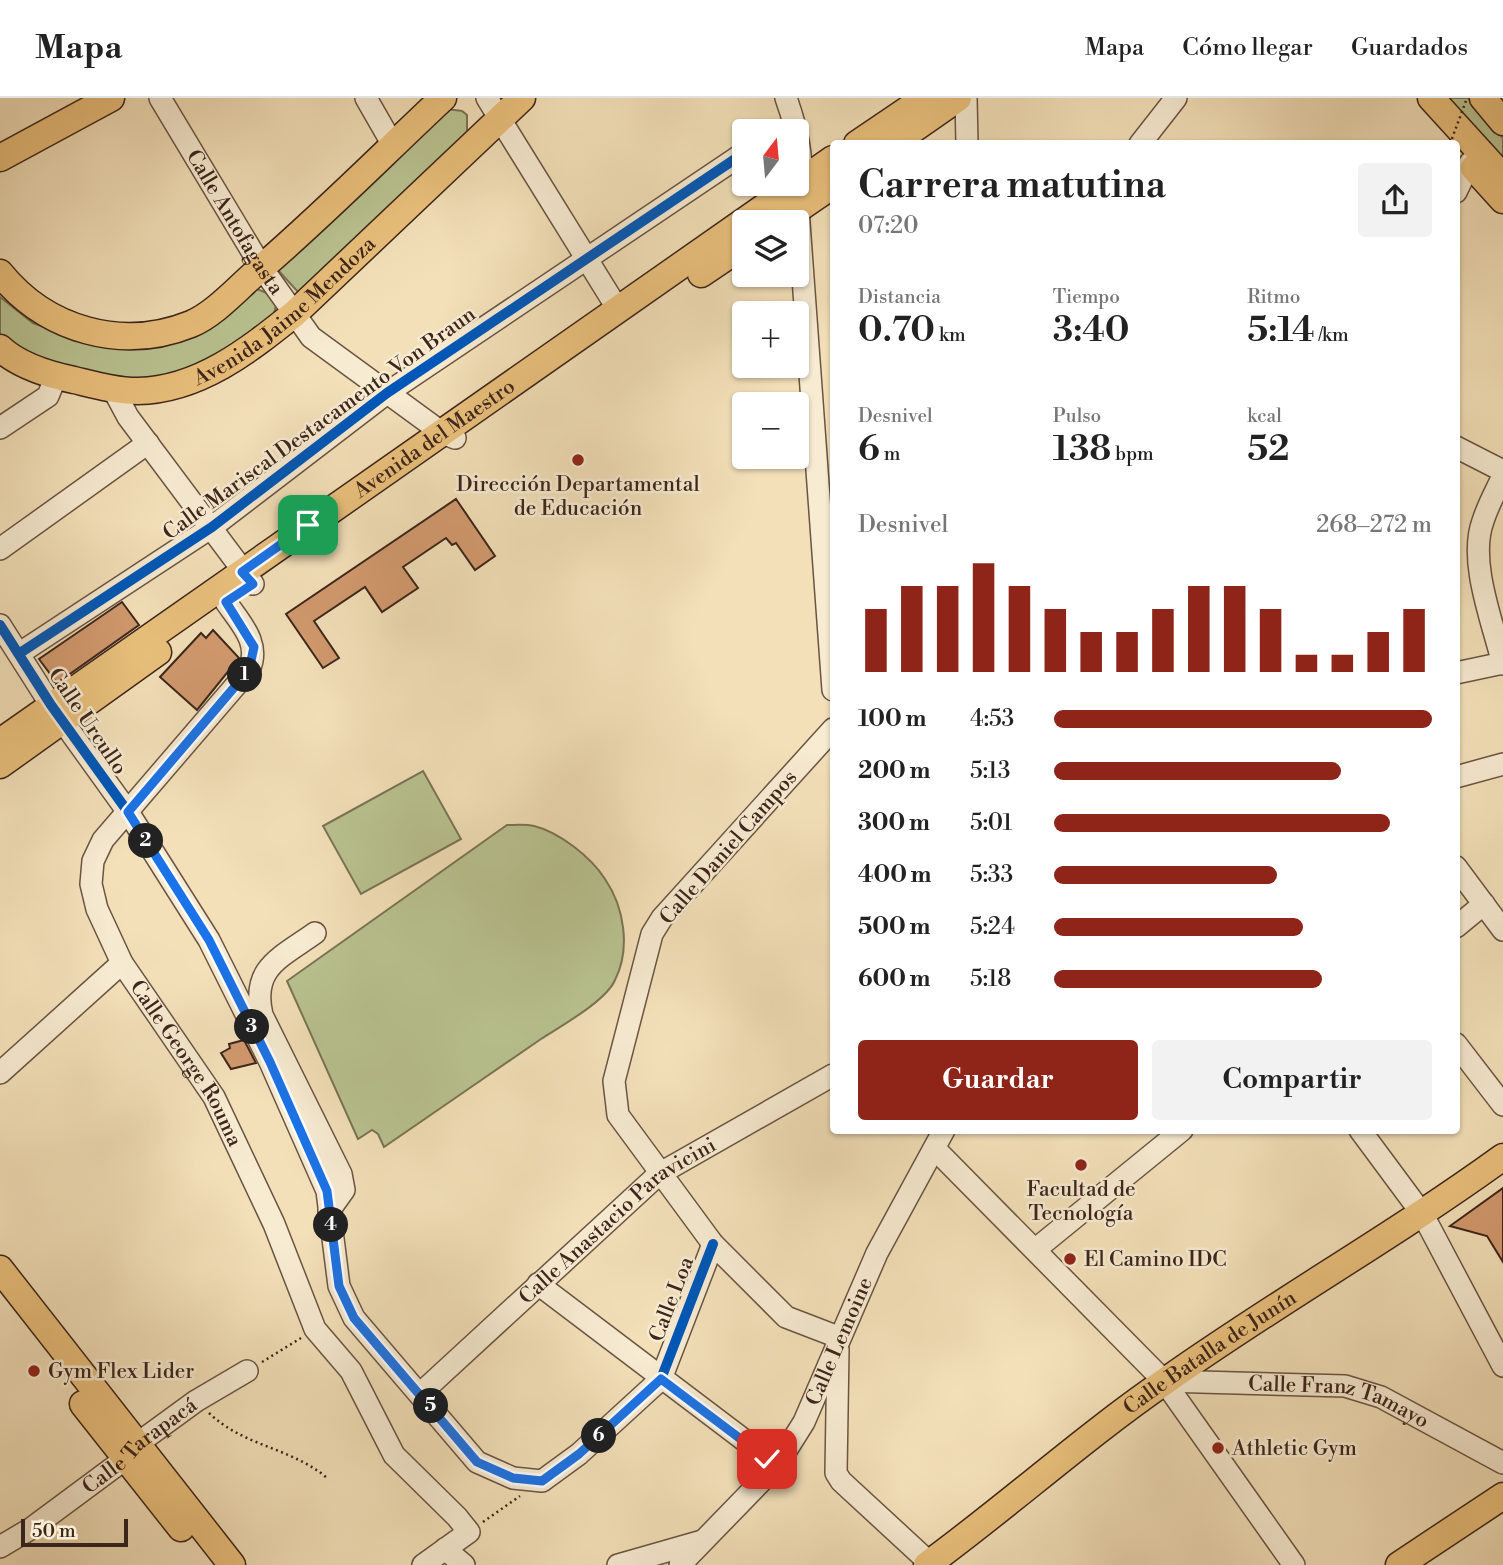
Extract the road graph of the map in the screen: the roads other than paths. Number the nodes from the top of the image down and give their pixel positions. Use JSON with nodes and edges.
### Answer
{"nodes":[{"id":1,"x":111,"y":98,"type":"edge"},
{"id":2,"x":160,"y":98,"type":"edge"},
{"id":3,"x":366,"y":98,"type":"edge"},
{"id":4,"x":443,"y":98,"type":"edge"},
{"id":5,"x":522,"y":98,"type":"edge"},
{"id":6,"x":786,"y":98,"type":"edge"},
{"id":7,"x":925,"y":98,"type":"edge"},
{"id":8,"x":958,"y":98,"type":"edge"},
{"id":9,"x":966,"y":98,"type":"edge"},
{"id":10,"x":1176,"y":98,"type":"edge"},
{"id":11,"x":1410,"y":98,"type":"edge"},
{"id":12,"x":1431,"y":98,"type":"edge"},
{"id":13,"x":1485,"y":102,"type":"edge"},
{"id":14,"x":494,"y":109,"type":"edge"},
{"id":15,"x":785,"y":119,"type":"edge"},
{"id":16,"x":1503,"y":122,"type":"edge"},
{"id":17,"x":863,"y":140,"type":"edge"},
{"id":18,"x":898,"y":140,"type":"edge"},
{"id":19,"x":967,"y":140,"type":"edge"},
{"id":20,"x":1144,"y":140,"type":"edge"},
{"id":21,"x":1447,"y":140,"type":"edge"},
{"id":22,"x":393,"y":145,"type":"junction"},
{"id":23,"x":0,"y":158,"type":"edge"},
{"id":24,"x":732,"y":161,"type":"edge"},
{"id":25,"x":830,"y":161,"type":"edge"},
{"id":26,"x":1480,"y":163,"type":"edge"},
{"id":27,"x":809,"y":176,"type":"edge"},
{"id":28,"x":830,"y":187,"type":"edge"},
{"id":29,"x":1460,"y":187,"type":"edge"},
{"id":30,"x":780,"y":196,"type":"edge"},
{"id":31,"x":1503,"y":200,"type":"edge"},
{"id":32,"x":797,"y":210,"type":"edge"},
{"id":33,"x":732,"y":254,"type":"edge"},
{"id":34,"x":586,"y":258,"type":"junction"},
{"id":35,"x":262,"y":268,"type":"junction"},
{"id":36,"x":0,"y":273,"type":"edge"},
{"id":37,"x":795,"y":287,"type":"edge"},
{"id":38,"x":619,"y":312,"type":"junction"},
{"id":39,"x":294,"y":314,"type":"junction"},
{"id":40,"x":0,"y":348,"type":"edge"},
{"id":41,"x":56,"y":376,"type":"junction"},
{"id":42,"x":113,"y":389,"type":"junction"},
{"id":43,"x":387,"y":393,"type":"junction"},
{"id":44,"x":0,"y":428,"type":"edge"},
{"id":45,"x":448,"y":435,"type":"junction"},
{"id":46,"x":148,"y":443,"type":"junction"},
{"id":47,"x":1460,"y":449,"type":"edge"},
{"id":48,"x":1503,"y":474,"type":"edge"},
{"id":49,"x":212,"y":527,"type":"junction"},
{"id":50,"x":0,"y":548,"type":"edge"},
{"id":51,"x":247,"y":578,"type":"junction"},
{"id":52,"x":226,"y":602,"type":"junction"},
{"id":53,"x":0,"y":625,"type":"edge"},
{"id":54,"x":20,"y":653,"type":"junction"},
{"id":55,"x":830,"y":658,"type":"edge"},
{"id":56,"x":1503,"y":663,"type":"edge"},
{"id":57,"x":1460,"y":672,"type":"edge"},
{"id":58,"x":57,"y":714,"type":"junction"},
{"id":59,"x":830,"y":732,"type":"edge"},
{"id":60,"x":0,"y":741,"type":"edge"},
{"id":61,"x":1503,"y":764,"type":"edge"},
{"id":62,"x":0,"y":765,"type":"edge"},
{"id":63,"x":1460,"y":776,"type":"edge"},
{"id":64,"x":128,"y":812,"type":"junction"},
{"id":65,"x":1460,"y":872,"type":"edge"},
{"id":66,"x":1484,"y":904,"type":"junction"},
{"id":67,"x":1460,"y":924,"type":"edge"},
{"id":68,"x":1503,"y":930,"type":"edge"},
{"id":69,"x":315,"y":933,"type":"dead end"},
{"id":70,"x":122,"y":963,"type":"junction"},
{"id":71,"x":1460,"y":1049,"type":"edge"},
{"id":72,"x":0,"y":1073,"type":"edge"},
{"id":73,"x":830,"y":1077,"type":"edge"},
{"id":74,"x":1503,"y":1105,"type":"edge"},
{"id":75,"x":1177,"y":1134,"type":"edge"},
{"id":76,"x":1363,"y":1134,"type":"edge"},
{"id":77,"x":940,"y":1137,"type":"edge"},
{"id":78,"x":1503,"y":1157,"type":"edge"},
{"id":79,"x":659,"y":1174,"type":"junction"},
{"id":80,"x":329,"y":1211,"type":"junction"},
{"id":81,"x":1423,"y":1215,"type":"junction"},
{"id":82,"x":713,"y":1244,"type":"junction"},
{"id":83,"x":1036,"y":1249,"type":"junction"},
{"id":84,"x":0,"y":1269,"type":"edge"},
{"id":85,"x":538,"y":1284,"type":"junction"},
{"id":86,"x":0,"y":1294,"type":"edge"},
{"id":87,"x":365,"y":1330,"type":"junction"},
{"id":88,"x":838,"y":1336,"type":"junction"},
{"id":89,"x":341,"y":1359,"type":"junction"},
{"id":90,"x":1503,"y":1366,"type":"edge"},
{"id":91,"x":247,"y":1371,"type":"road end"},
{"id":92,"x":661,"y":1379,"type":"junction"},
{"id":93,"x":1164,"y":1381,"type":"junction"},
{"id":94,"x":421,"y":1394,"type":"junction"},
{"id":95,"x":804,"y":1422,"type":"junction"},
{"id":96,"x":836,"y":1432,"type":"junction"},
{"id":97,"x":131,"y":1452,"type":"junction"},
{"id":98,"x":1503,"y":1463,"type":"edge"},
{"id":99,"x":777,"y":1465,"type":"junction"},
{"id":100,"x":542,"y":1481,"type":"joint"},
{"id":101,"x":1503,"y":1496,"type":"edge"},
{"id":102,"x":704,"y":1541,"type":"junction"},
{"id":103,"x":0,"y":1547,"type":"edge"},
{"id":104,"x":445,"y":1549,"type":"junction"},
{"id":105,"x":930,"y":1564,"type":"edge"},
{"id":106,"x":210,"y":1565,"type":"edge"},
{"id":107,"x":232,"y":1565,"type":"edge"},
{"id":108,"x":423,"y":1565,"type":"edge"},
{"id":109,"x":464,"y":1565,"type":"edge"},
{"id":110,"x":618,"y":1565,"type":"edge"},
{"id":111,"x":680,"y":1565,"type":"edge"},
{"id":112,"x":1294,"y":1565,"type":"edge"},
{"id":113,"x":1399,"y":1565,"type":"edge"}],
"edges":[{"from":1,"to":23,"type":"main road"},
{"from":2,"to":35,"type":"street","name":"Calle Antofagasta"},
{"from":3,"to":22,"type":"street"},
{"from":4,"to":22,"type":"main road","name":"Avenida Jaime Mendoza"},
{"from":5,"to":14,"type":"main road","name":"Avenida Jaime Mendoza"},
{"from":6,"to":15,"type":"street"},
{"from":7,"to":17,"type":"main road"},
{"from":8,"to":18,"type":"main road"},
{"from":9,"to":19,"type":"street"},
{"from":10,"to":20,"type":"street"},
{"from":11,"to":21,"type":"main road"},
{"from":12,"to":26,"type":"main road"},
{"from":13,"to":16,"type":"main road"},
{"from":14,"to":34,"type":"street"},
{"from":14,"to":39,"type":"main road","name":"Avenida Jaime Mendoza"},
{"from":22,"to":35,"type":"main road","name":"Avenida Jaime Mendoza"},
{"from":24,"to":34,"type":"street","name":"Calle Mariscal Destacamento Von Braun"},
{"from":25,"to":27,"type":"main road","name":"Avenida del Maestro"},
{"from":26,"to":29,"type":"street"},
{"from":26,"to":31,"type":"main road"},
{"from":28,"to":32,"type":"main road"},
{"from":30,"to":38,"type":"main road","name":"Avenida del Maestro"},
{"from":33,"to":45,"type":"main road","name":"Avenida del Maestro"},
{"from":34,"to":38,"type":"street"},
{"from":34,"to":43,"type":"street","name":"Calle Mariscal Destacamento Von Braun"},
{"from":35,"to":36,"type":"main road","name":"Avenida Jaime Mendoza"},
{"from":35,"to":39,"type":"street","name":"Calle Antofagasta"},
{"from":37,"to":55,"type":"street"},
{"from":38,"to":45,"type":"main road","name":"Avenida del Maestro"},
{"from":39,"to":42,"type":"main road","name":"Avenida Jaime Mendoza"},
{"from":39,"to":43,"type":"street","name":"Calle Antofagasta"},
{"from":40,"to":41,"type":"main road","name":"Avenida Jaime Mendoza"},
{"from":41,"to":42,"type":"main road","name":"Avenida Jaime Mendoza"},
{"from":41,"to":44,"type":"street"},
{"from":42,"to":46,"type":"street"},
{"from":43,"to":45,"type":"street","name":"Calle Antofagasta"},
{"from":43,"to":49,"type":"street","name":"Calle Mariscal Destacamento Von Braun"},
{"from":45,"to":51,"type":"main road","name":"Avenida del Maestro"},
{"from":46,"to":49,"type":"street"},
{"from":46,"to":50,"type":"street"},
{"from":47,"to":48,"type":"street"},
{"from":48,"to":56,"type":"street"},
{"from":49,"to":51,"type":"street"},
{"from":49,"to":54,"type":"street","name":"Calle Mariscal Destacamento Von Braun"},
{"from":51,"to":52,"type":"main road","name":"Avenida del Maestro"},
{"from":51,"to":58,"type":"main road","name":"Avenida del Maestro"},
{"from":52,"to":58,"type":"main road","name":"Avenida del Maestro"},
{"from":52,"to":64,"type":"street","name":"Calle George Rouma"},
{"from":53,"to":54,"type":"street","name":"Calle Urcullo"},
{"from":54,"to":58,"type":"street","name":"Calle Urcullo"},
{"from":56,"to":57,"type":"street"},
{"from":58,"to":60,"type":"main road","name":"Avenida del Maestro"},
{"from":58,"to":62,"type":"main road","name":"Avenida del Maestro"},
{"from":58,"to":64,"type":"street","name":"Calle Urcullo"},
{"from":59,"to":79,"type":"street","name":"Calle Daniel Campos"},
{"from":61,"to":63,"type":"street"},
{"from":64,"to":70,"type":"street","name":"Calle George Rouma"},
{"from":64,"to":80,"type":"street","name":"Calle Urcullo"},
{"from":65,"to":66,"type":"street"},
{"from":66,"to":67,"type":"street"},
{"from":66,"to":68,"type":"street"},
{"from":69,"to":80,"type":"street"},
{"from":70,"to":72,"type":"street"},
{"from":70,"to":89,"type":"street","name":"Calle George Rouma"},
{"from":71,"to":74,"type":"street"},
{"from":73,"to":79,"type":"street","name":"Calle Anastacio Paravicini"},
{"from":75,"to":83,"type":"street"},
{"from":76,"to":81,"type":"street"},
{"from":77,"to":83,"type":"street"},
{"from":77,"to":88,"type":"street","name":"Calle Lemoine"},
{"from":78,"to":81,"type":"main road","name":"Calle Batalla de Junín"},
{"from":79,"to":82,"type":"street","name":"Calle Daniel Campos"},
{"from":79,"to":85,"type":"street","name":"Calle Anastacio Paravicini"},
{"from":80,"to":87,"type":"street","name":"Calle Urcullo"},
{"from":81,"to":90,"type":"street"},
{"from":81,"to":93,"type":"main road","name":"Calle Batalla de Junín"},
{"from":82,"to":88,"type":"street","name":"Calle Daniel Campos"},
{"from":82,"to":92,"type":"street","name":"Calle Loa"},
{"from":83,"to":93,"type":"street"},
{"from":84,"to":97,"type":"main road"},
{"from":85,"to":92,"type":"street"},
{"from":85,"to":94,"type":"street","name":"Calle Anastacio Paravicini"},
{"from":86,"to":97,"type":"main road"},
{"from":87,"to":89,"type":"street"},
{"from":87,"to":94,"type":"street","name":"Calle Urcullo"},
{"from":88,"to":95,"type":"street","name":"Calle Lemoine"},
{"from":88,"to":96,"type":"street"},
{"from":89,"to":104,"type":"street","name":"Calle George Rouma"},
{"from":91,"to":97,"type":"street","name":"Calle Tarapacá"},
{"from":92,"to":99,"type":"street"},
{"from":92,"to":100,"type":"street","name":"Calle Loa"},
{"from":93,"to":98,"type":"street","name":"Calle Franz Tamayo"},
{"from":93,"to":105,"type":"main road","name":"Calle Batalla de Junín"},
{"from":93,"to":112,"type":"street"},
{"from":94,"to":100,"type":"street","name":"Calle Urcullo"},
{"from":95,"to":96,"type":"street"},
{"from":95,"to":99,"type":"street","name":"Calle Lemoine"},
{"from":96,"to":105,"type":"street"},
{"from":97,"to":103,"type":"street","name":"Calle Tarapacá"},
{"from":97,"to":106,"type":"main road"},
{"from":97,"to":107,"type":"main road"},
{"from":99,"to":102,"type":"street","name":"Calle Lemoine"},
{"from":101,"to":113,"type":"main road"},
{"from":102,"to":110,"type":"street"},
{"from":102,"to":111,"type":"street","name":"Calle Lemoine"},
{"from":104,"to":108,"type":"street"},
{"from":104,"to":109,"type":"street"}]}
